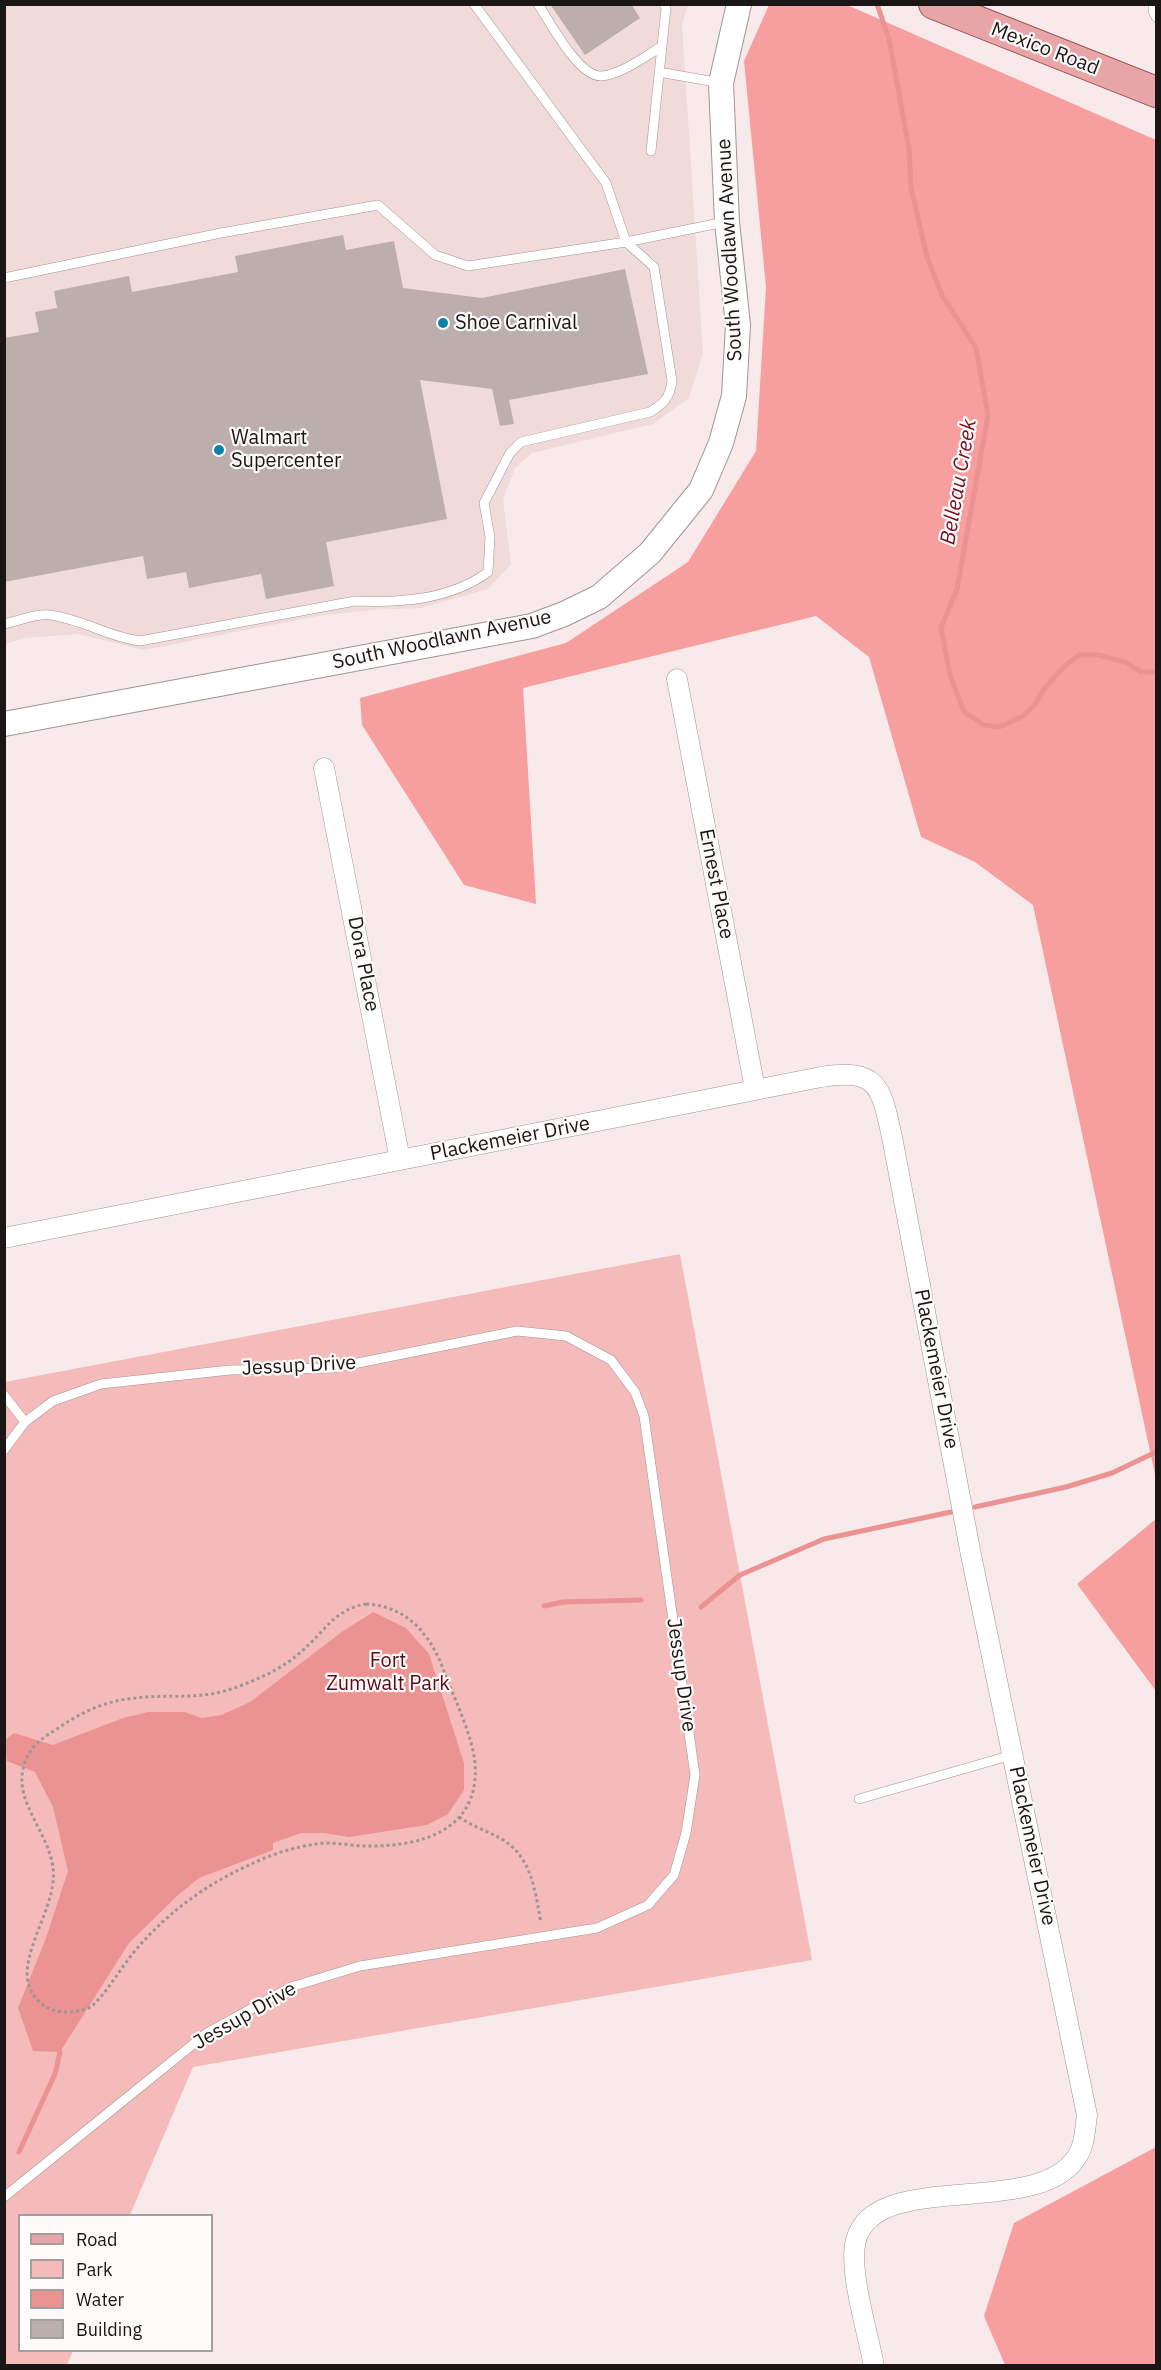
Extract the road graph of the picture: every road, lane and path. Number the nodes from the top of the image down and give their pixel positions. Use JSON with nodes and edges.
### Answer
{"nodes":[{"id":1,"x":474,"y":4,"type":"edge"},
{"id":2,"x":538,"y":4,"type":"edge"},
{"id":3,"x":663,"y":4,"type":"edge"},
{"id":4,"x":739,"y":4,"type":"edge"},
{"id":5,"x":934,"y":4,"type":"edge"},
{"id":6,"x":1154,"y":4,"type":"edge"},
{"id":7,"x":1156,"y":17,"type":"edge"},
{"id":8,"x":661,"y":47,"type":"junction"},
{"id":9,"x":659,"y":72,"type":"junction"},
{"id":10,"x":721,"y":83,"type":"junction"},
{"id":11,"x":1156,"y":92,"type":"edge"},
{"id":12,"x":651,"y":151,"type":"dead end"},
{"id":13,"x":727,"y":222,"type":"junction"},
{"id":14,"x":626,"y":242,"type":"junction"},
{"id":15,"x":4,"y":278,"type":"edge"},
{"id":16,"x":4,"y":624,"type":"edge"},
{"id":17,"x":677,"y":679,"type":"dead end"},
{"id":18,"x":4,"y":724,"type":"edge"},
{"id":19,"x":324,"y":768,"type":"dead end"},
{"id":20,"x":755,"y":1089,"type":"junction"},
{"id":21,"x":400,"y":1160,"type":"junction"},
{"id":22,"x":4,"y":1238,"type":"edge"},
{"id":23,"x":4,"y":1395,"type":"edge"},
{"id":24,"x":25,"y":1422,"type":"junction"},
{"id":25,"x":4,"y":1450,"type":"edge"},
{"id":26,"x":1012,"y":1755,"type":"junction"},
{"id":27,"x":859,"y":1799,"type":"dead end"},
{"id":28,"x":459,"y":1817,"type":"junction"},
{"id":29,"x":543,"y":1936,"type":"junction"},
{"id":30,"x":4,"y":2197,"type":"edge"},
{"id":31,"x":874,"y":2366,"type":"edge"}],
"edges":[{"from":1,"to":14,"type":"lane"},
{"from":2,"to":8,"type":"lane"},
{"from":3,"to":8,"type":"lane"},
{"from":4,"to":10,"type":"street","name":"South Woodlawn Avenue"},
{"from":5,"to":11,"type":"main road","name":"Mexico Road"},
{"from":6,"to":7,"type":"lane"},
{"from":8,"to":9,"type":"lane"},
{"from":9,"to":10,"type":"lane"},
{"from":9,"to":12,"type":"lane"},
{"from":10,"to":13,"type":"street","name":"South Woodlawn Avenue"},
{"from":13,"to":14,"type":"lane"},
{"from":13,"to":18,"type":"street","name":"South Woodlawn Avenue"},
{"from":14,"to":15,"type":"lane"},
{"from":14,"to":16,"type":"lane"},
{"from":17,"to":20,"type":"street","name":"Ernest Place"},
{"from":19,"to":21,"type":"street","name":"Dora Place"},
{"from":20,"to":21,"type":"street","name":"Plackemeier Drive"},
{"from":20,"to":26,"type":"street","name":"Plackemeier Drive"},
{"from":21,"to":22,"type":"street","name":"Plackemeier Drive"},
{"from":23,"to":24,"type":"lane"},
{"from":24,"to":25,"type":"lane","name":"Jessup Drive"},
{"from":24,"to":29,"type":"lane","name":"Jessup Drive"},
{"from":26,"to":27,"type":"lane"},
{"from":26,"to":31,"type":"street","name":"Plackemeier Drive"},
{"from":28,"to":28,"type":"path"},
{"from":28,"to":29,"type":"path"},
{"from":29,"to":30,"type":"lane","name":"Jessup Drive"}]}
